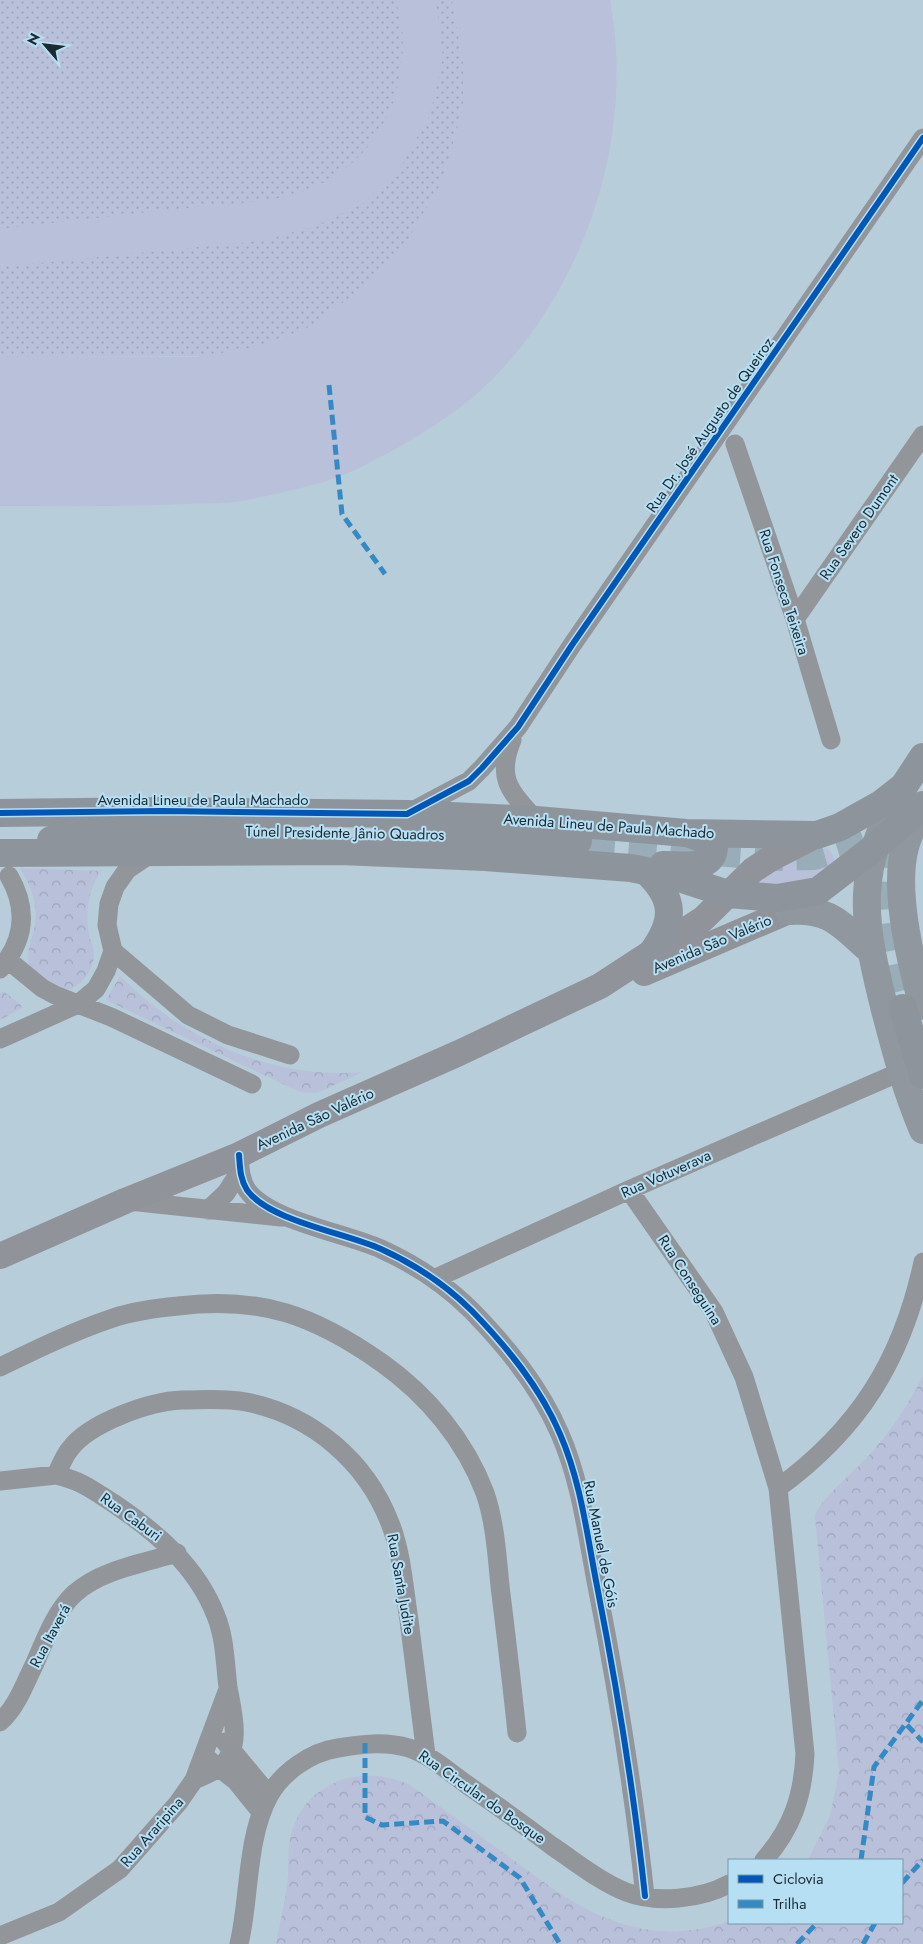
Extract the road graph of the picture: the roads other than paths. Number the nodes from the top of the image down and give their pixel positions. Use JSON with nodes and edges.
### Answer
{"nodes":[{"id":1,"x":923,"y":138,"type":"edge"},
{"id":2,"x":923,"y":435,"type":"edge"},
{"id":3,"x":735,"y":444,"type":"dead end"},
{"id":4,"x":795,"y":619,"type":"junction"},
{"id":5,"x":518,"y":727,"type":"junction"},
{"id":6,"x":831,"y":740,"type":"dead end"},
{"id":7,"x":923,"y":757,"type":"edge"},
{"id":8,"x":904,"y":786,"type":"junction"},
{"id":9,"x":921,"y":808,"type":"edge"},
{"id":10,"x":4,"y":813,"type":"edge"},
{"id":11,"x":407,"y":814,"type":"junction"},
{"id":12,"x":536,"y":820,"type":"junction"},
{"id":13,"x":103,"y":833,"type":"junction"},
{"id":14,"x":686,"y":833,"type":"junction"},
{"id":15,"x":817,"y":835,"type":"junction"},
{"id":16,"x":877,"y":838,"type":"junction"},
{"id":17,"x":586,"y":842,"type":"tunnel mouth"},
{"id":18,"x":0,"y":846,"type":"edge"},
{"id":19,"x":152,"y":853,"type":"junction"},
{"id":20,"x":4,"y":865,"type":"edge"},
{"id":21,"x":639,"y":869,"type":"junction"},
{"id":22,"x":818,"y":891,"type":"junction"},
{"id":23,"x":728,"y":894,"type":"junction"},
{"id":24,"x":903,"y":900,"type":"junction"},
{"id":25,"x":866,"y":903,"type":"junction"},
{"id":26,"x":789,"y":911,"type":"junction"},
{"id":27,"x":870,"y":950,"type":"junction"},
{"id":28,"x":112,"y":951,"type":"junction"},
{"id":29,"x":652,"y":953,"type":"junction"},
{"id":30,"x":4,"y":964,"type":"edge"},
{"id":31,"x":600,"y":986,"type":"junction"},
{"id":32,"x":78,"y":1004,"type":"junction"},
{"id":33,"x":913,"y":1007,"type":"edge"},
{"id":34,"x":0,"y":1039,"type":"edge"},
{"id":35,"x":290,"y":1055,"type":"dead end"},
{"id":36,"x":912,"y":1073,"type":"edge"},
{"id":37,"x":252,"y":1084,"type":"dead end"},
{"id":38,"x":923,"y":1130,"type":"edge"},
{"id":39,"x":240,"y":1163,"type":"junction"},
{"id":40,"x":629,"y":1190,"type":"junction"},
{"id":41,"x":125,"y":1201,"type":"junction"},
{"id":42,"x":208,"y":1210,"type":"junction"},
{"id":43,"x":292,"y":1218,"type":"junction"},
{"id":44,"x":0,"y":1256,"type":"edge"},
{"id":45,"x":923,"y":1262,"type":"edge"},
{"id":46,"x":434,"y":1279,"type":"junction"},
{"id":47,"x":0,"y":1367,"type":"edge"},
{"id":48,"x":56,"y":1476,"type":"junction"},
{"id":49,"x":0,"y":1481,"type":"edge"},
{"id":50,"x":778,"y":1488,"type":"junction"},
{"id":51,"x":177,"y":1553,"type":"junction"},
{"id":52,"x":228,"y":1688,"type":"junction"},
{"id":53,"x":0,"y":1722,"type":"edge"},
{"id":54,"x":517,"y":1733,"type":"dead end"},
{"id":55,"x":210,"y":1736,"type":"junction"},
{"id":56,"x":232,"y":1751,"type":"junction"},
{"id":57,"x":203,"y":1754,"type":"junction"},
{"id":58,"x":426,"y":1755,"type":"junction"},
{"id":59,"x":220,"y":1768,"type":"junction"},
{"id":60,"x":194,"y":1780,"type":"junction"},
{"id":61,"x":269,"y":1795,"type":"junction"},
{"id":62,"x":261,"y":1812,"type":"junction"},
{"id":63,"x":765,"y":1859,"type":"edge"},
{"id":64,"x":728,"y":1884,"type":"edge"},
{"id":65,"x":645,"y":1896,"type":"junction"},
{"id":66,"x":0,"y":1936,"type":"edge"},
{"id":67,"x":239,"y":1944,"type":"edge"}],
"edges":[{"from":1,"to":5,"type":"street","name":"Rua Dr. José Augusto de Queiroz"},
{"from":2,"to":4,"type":"street","name":"Rua Severo Dumont"},
{"from":3,"to":4,"type":"street","name":"Rua Fonseca Teixeira"},
{"from":4,"to":6,"type":"street","name":"Rua Fonseca Teixeira"},
{"from":5,"to":11,"type":"street"},
{"from":5,"to":12,"type":"street"},
{"from":7,"to":8,"type":"highway"},
{"from":8,"to":15,"type":"highway","name":"Avenida Lineu de Paula Machado"},
{"from":8,"to":16,"type":"main road"},
{"from":9,"to":16,"type":"highway"},
{"from":9,"to":24,"type":"main road"},
{"from":10,"to":11,"type":"highway","name":"Avenida Lineu de Paula Machado"},
{"from":10,"to":13,"type":"highway","name":"Túnel Presidente Jânio Quadros"},
{"from":11,"to":12,"type":"highway","name":"Avenida Lineu de Paula Machado"},
{"from":12,"to":14,"type":"highway","name":"Avenida Lineu de Paula Machado"},
{"from":13,"to":17,"type":"highway","name":"Túnel Presidente Jânio Quadros"},
{"from":13,"to":18,"type":"highway","name":"Túnel Presidente Jânio Quadros"},
{"from":14,"to":15,"type":"highway","name":"Avenida Lineu de Paula Machado"},
{"from":14,"to":21,"type":"highway"},
{"from":15,"to":23,"type":"main road","name":"Avenida São Valério"},
{"from":16,"to":22,"type":"highway"},
{"from":16,"to":25,"type":"main road"},
{"from":19,"to":20,"type":"highway"},
{"from":19,"to":21,"type":"highway"},
{"from":19,"to":28,"type":"street"},
{"from":20,"to":30,"type":"street"},
{"from":21,"to":23,"type":"highway"},
{"from":21,"to":29,"type":"highway"},
{"from":22,"to":23,"type":"highway"},
{"from":22,"to":26,"type":"main road","name":"Avenida São Valério"},
{"from":23,"to":29,"type":"main road","name":"Avenida São Valério"},
{"from":24,"to":25,"type":"main road"},
{"from":24,"to":33,"type":"main road"},
{"from":25,"to":27,"type":"main road"},
{"from":26,"to":27,"type":"main road"},
{"from":26,"to":31,"type":"main road","name":"Avenida São Valério"},
{"from":27,"to":36,"type":"main road"},
{"from":28,"to":32,"type":"street"},
{"from":28,"to":35,"type":"street"},
{"from":29,"to":31,"type":"main road","name":"Avenida São Valério"},
{"from":30,"to":32,"type":"street"},
{"from":31,"to":39,"type":"main road","name":"Avenida São Valério"},
{"from":32,"to":34,"type":"street"},
{"from":32,"to":37,"type":"street"},
{"from":33,"to":36,"type":"highway"},
{"from":36,"to":38,"type":"main road"},
{"from":36,"to":40,"type":"street","name":"Rua Votuverava"},
{"from":39,"to":41,"type":"main road","name":"Avenida São Valério"},
{"from":39,"to":42,"type":"street"},
{"from":39,"to":43,"type":"street","name":"Rua Manuel de Góis"},
{"from":40,"to":46,"type":"street","name":"Rua Votuverava"},
{"from":40,"to":50,"type":"street","name":"Rua Conseguina"},
{"from":41,"to":42,"type":"street","name":"Rua Manuel de Góis"},
{"from":41,"to":44,"type":"main road","name":"Avenida São Valério"},
{"from":42,"to":43,"type":"street","name":"Rua Manuel de Góis"},
{"from":43,"to":46,"type":"street","name":"Rua Manuel de Góis"},
{"from":45,"to":50,"type":"street"},
{"from":46,"to":65,"type":"street","name":"Rua Manuel de Góis"},
{"from":47,"to":54,"type":"street"},
{"from":48,"to":49,"type":"street"},
{"from":48,"to":51,"type":"street","name":"Rua Caburi"},
{"from":48,"to":58,"type":"street","name":"Rua Santa Judite"},
{"from":50,"to":63,"type":"street"},
{"from":51,"to":52,"type":"street","name":"Rua Caburi"},
{"from":51,"to":53,"type":"street","name":"Rua Itaverá"},
{"from":52,"to":55,"type":"street","name":"Rua Caburi"},
{"from":52,"to":56,"type":"street","name":"Rua Caburi"},
{"from":55,"to":56,"type":"street"},
{"from":55,"to":57,"type":"street","name":"Rua Caburi"},
{"from":56,"to":59,"type":"street"},
{"from":56,"to":61,"type":"street"},
{"from":57,"to":59,"type":"street"},
{"from":57,"to":60,"type":"street","name":"Rua Araripina"},
{"from":58,"to":61,"type":"street","name":"Rua Circular do Bosque"},
{"from":58,"to":65,"type":"street","name":"Rua Circular do Bosque"},
{"from":59,"to":60,"type":"street","name":"Rua Araripina"},
{"from":59,"to":62,"type":"street"},
{"from":60,"to":66,"type":"street","name":"Rua Araripina"},
{"from":61,"to":62,"type":"street","name":"Rua Circular do Bosque"},
{"from":62,"to":67,"type":"street","name":"Rua Circular do Bosque"},
{"from":64,"to":65,"type":"street","name":"Rua Circular do Bosque"}]}
